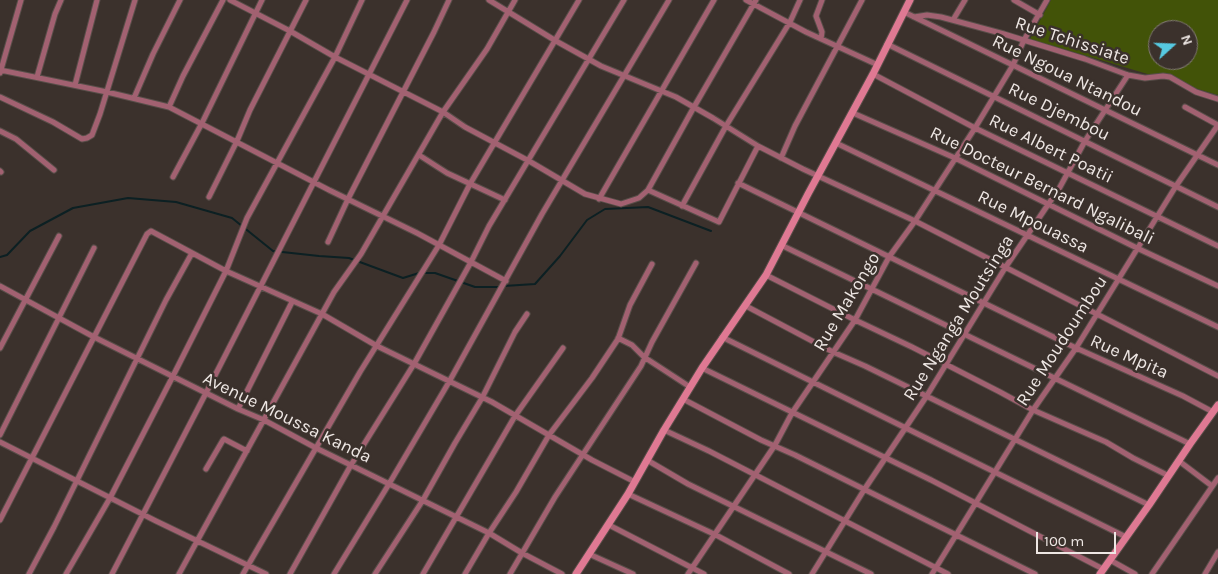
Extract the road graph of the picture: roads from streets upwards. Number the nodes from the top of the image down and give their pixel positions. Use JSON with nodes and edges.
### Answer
{"nodes":[{"id":1,"x":21,"y":0,"type":"edge"},
{"id":2,"x":61,"y":0,"type":"edge"},
{"id":3,"x":96,"y":0,"type":"edge"},
{"id":4,"x":136,"y":0,"type":"edge"},
{"id":5,"x":180,"y":0,"type":"edge"},
{"id":6,"x":223,"y":0,"type":"edge"},
{"id":7,"x":230,"y":0,"type":"edge"},
{"id":8,"x":262,"y":0,"type":"edge"},
{"id":9,"x":306,"y":0,"type":"edge"},
{"id":10,"x":362,"y":0,"type":"edge"},
{"id":11,"x":407,"y":0,"type":"edge"},
{"id":12,"x":449,"y":0,"type":"edge"},
{"id":13,"x":489,"y":0,"type":"edge"},
{"id":14,"x":515,"y":0,"type":"edge"},
{"id":15,"x":579,"y":0,"type":"edge"},
{"id":16,"x":624,"y":0,"type":"edge"},
{"id":17,"x":669,"y":0,"type":"edge"},
{"id":18,"x":714,"y":0,"type":"edge"},
{"id":19,"x":746,"y":0,"type":"edge"},
{"id":20,"x":800,"y":0,"type":"edge"},
{"id":21,"x":822,"y":0,"type":"edge"},
{"id":22,"x":862,"y":0,"type":"edge"},
{"id":23,"x":910,"y":0,"type":"edge"},
{"id":24,"x":965,"y":0,"type":"edge"},
{"id":25,"x":1014,"y":0,"type":"edge"},
{"id":26,"x":1047,"y":0,"type":"edge"},
{"id":27,"x":755,"y":2,"type":"edge"},
{"id":28,"x":509,"y":11,"type":"junction"},
{"id":29,"x":904,"y":12,"type":"junction"},
{"id":30,"x":255,"y":13,"type":"junction"},
{"id":31,"x":1040,"y":15,"type":"junction"},
{"id":32,"x":914,"y":17,"type":"junction"},
{"id":33,"x":954,"y":20,"type":"junction"},
{"id":34,"x":790,"y":22,"type":"junction"},
{"id":35,"x":290,"y":31,"type":"junction"},
{"id":36,"x":821,"y":39,"type":"junction"},
{"id":37,"x":1024,"y":40,"type":"junction"},
{"id":38,"x":556,"y":41,"type":"junction"},
{"id":39,"x":887,"y":44,"type":"junction"},
{"id":40,"x":838,"y":47,"type":"junction"},
{"id":41,"x":335,"y":57,"type":"junction"},
{"id":42,"x":589,"y":59,"type":"junction"},
{"id":43,"x":878,"y":64,"type":"junction"},
{"id":44,"x":1013,"y":65,"type":"junction"},
{"id":45,"x":0,"y":71,"type":"edge"},
{"id":46,"x":368,"y":74,"type":"junction"},
{"id":47,"x":873,"y":74,"type":"junction"},
{"id":48,"x":624,"y":75,"type":"junction"},
{"id":49,"x":1128,"y":75,"type":"junction"},
{"id":50,"x":37,"y":77,"type":"junction"},
{"id":51,"x":74,"y":85,"type":"junction"},
{"id":52,"x":660,"y":90,"type":"junction"},
{"id":53,"x":107,"y":92,"type":"junction"},
{"id":54,"x":404,"y":92,"type":"junction"},
{"id":55,"x":994,"y":96,"type":"junction"},
{"id":56,"x":0,"y":97,"type":"edge"},
{"id":57,"x":134,"y":98,"type":"junction"},
{"id":58,"x":1218,"y":99,"type":"edge"},
{"id":59,"x":169,"y":107,"type":"junction"},
{"id":60,"x":694,"y":107,"type":"junction"},
{"id":61,"x":1185,"y":107,"type":"dead end"},
{"id":62,"x":1105,"y":110,"type":"junction"},
{"id":63,"x":443,"y":112,"type":"junction"},
{"id":64,"x":853,"y":113,"type":"junction"},
{"id":65,"x":202,"y":123,"type":"junction"},
{"id":66,"x":1218,"y":125,"type":"edge"},
{"id":67,"x":726,"y":126,"type":"junction"},
{"id":68,"x":975,"y":128,"type":"junction"},
{"id":69,"x":0,"y":131,"type":"edge"},
{"id":70,"x":237,"y":141,"type":"junction"},
{"id":71,"x":1085,"y":141,"type":"junction"},
{"id":72,"x":495,"y":143,"type":"junction"},
{"id":73,"x":836,"y":144,"type":"junction"},
{"id":74,"x":758,"y":146,"type":"junction"},
{"id":75,"x":419,"y":155,"type":"junction"},
{"id":76,"x":1197,"y":155,"type":"junction"},
{"id":77,"x":782,"y":158,"type":"junction"},
{"id":78,"x":956,"y":158,"type":"junction"},
{"id":79,"x":529,"y":160,"type":"junction"},
{"id":80,"x":277,"y":163,"type":"junction"},
{"id":81,"x":1218,"y":165,"type":"edge"},
{"id":82,"x":54,"y":170,"type":"dead end"},
{"id":83,"x":1068,"y":172,"type":"junction"},
{"id":84,"x":818,"y":175,"type":"junction"},
{"id":85,"x":173,"y":177,"type":"dead end"},
{"id":86,"x":562,"y":181,"type":"junction"},
{"id":87,"x":314,"y":182,"type":"junction"},
{"id":88,"x":738,"y":183,"type":"junction"},
{"id":89,"x":470,"y":184,"type":"junction"},
{"id":90,"x":1176,"y":186,"type":"junction"},
{"id":91,"x":648,"y":190,"type":"junction"},
{"id":92,"x":934,"y":190,"type":"junction"},
{"id":93,"x":209,"y":197,"type":"dead end"},
{"id":94,"x":348,"y":199,"type":"junction"},
{"id":95,"x":599,"y":199,"type":"junction"},
{"id":96,"x":505,"y":200,"type":"junction"},
{"id":97,"x":1048,"y":203,"type":"junction"},
{"id":98,"x":682,"y":206,"type":"junction"},
{"id":99,"x":1218,"y":207,"type":"edge"},
{"id":100,"x":798,"y":212,"type":"junction"},
{"id":101,"x":382,"y":216,"type":"junction"},
{"id":102,"x":1158,"y":217,"type":"junction"},
{"id":103,"x":916,"y":221,"type":"junction"},
{"id":104,"x":1028,"y":234,"type":"junction"},
{"id":105,"x":59,"y":236,"type":"dead end"},
{"id":106,"x":328,"y":242,"type":"dead end"},
{"id":107,"x":439,"y":245,"type":"junction"},
{"id":108,"x":781,"y":245,"type":"junction"},
{"id":109,"x":1218,"y":246,"type":"edge"},
{"id":110,"x":94,"y":248,"type":"dead end"},
{"id":111,"x":1139,"y":249,"type":"junction"},
{"id":112,"x":192,"y":252,"type":"junction"},
{"id":113,"x":889,"y":257,"type":"junction"},
{"id":114,"x":471,"y":262,"type":"junction"},
{"id":115,"x":652,"y":264,"type":"dead end"},
{"id":116,"x":696,"y":264,"type":"dead end"},
{"id":117,"x":1005,"y":268,"type":"junction"},
{"id":118,"x":226,"y":271,"type":"junction"},
{"id":119,"x":766,"y":275,"type":"junction"},
{"id":120,"x":1119,"y":278,"type":"junction"},
{"id":121,"x":506,"y":281,"type":"junction"},
{"id":122,"x":0,"y":286,"type":"edge"},
{"id":123,"x":1218,"y":286,"type":"edge"},
{"id":124,"x":259,"y":287,"type":"junction"},
{"id":125,"x":872,"y":289,"type":"junction"},
{"id":126,"x":24,"y":299,"type":"junction"},
{"id":127,"x":292,"y":302,"type":"junction"},
{"id":128,"x":984,"y":302,"type":"junction"},
{"id":129,"x":746,"y":306,"type":"junction"},
{"id":130,"x":1097,"y":313,"type":"junction"},
{"id":131,"x":322,"y":314,"type":"junction"},
{"id":132,"x":527,"y":314,"type":"dead end"},
{"id":133,"x":58,"y":318,"type":"junction"},
{"id":134,"x":855,"y":320,"type":"junction"},
{"id":135,"x":1218,"y":327,"type":"edge"},
{"id":136,"x":965,"y":334,"type":"junction"},
{"id":137,"x":94,"y":337,"type":"junction"},
{"id":138,"x":722,"y":337,"type":"junction"},
{"id":139,"x":618,"y":338,"type":"junction"},
{"id":140,"x":377,"y":346,"type":"junction"},
{"id":141,"x":0,"y":348,"type":"edge"},
{"id":142,"x":563,"y":348,"type":"dead end"},
{"id":143,"x":1076,"y":348,"type":"junction"},
{"id":144,"x":833,"y":352,"type":"junction"},
{"id":145,"x":644,"y":357,"type":"junction"},
{"id":146,"x":139,"y":359,"type":"junction"},
{"id":147,"x":414,"y":364,"type":"junction"},
{"id":148,"x":945,"y":364,"type":"junction"},
{"id":149,"x":702,"y":368,"type":"junction"},
{"id":150,"x":173,"y":376,"type":"junction"},
{"id":151,"x":1218,"y":376,"type":"edge"},
{"id":152,"x":1055,"y":377,"type":"junction"},
{"id":153,"x":449,"y":382,"type":"junction"},
{"id":154,"x":814,"y":382,"type":"junction"},
{"id":155,"x":690,"y":387,"type":"junction"},
{"id":156,"x":206,"y":393,"type":"junction"},
{"id":157,"x":926,"y":397,"type":"junction"},
{"id":158,"x":482,"y":398,"type":"junction"},
{"id":159,"x":683,"y":400,"type":"junction"},
{"id":160,"x":1218,"y":405,"type":"edge"},
{"id":161,"x":238,"y":409,"type":"junction"},
{"id":162,"x":1032,"y":410,"type":"junction"},
{"id":163,"x":1213,"y":412,"type":"junction"},
{"id":164,"x":792,"y":413,"type":"junction"},
{"id":165,"x":515,"y":416,"type":"junction"},
{"id":166,"x":264,"y":420,"type":"junction"},
{"id":167,"x":906,"y":427,"type":"junction"},
{"id":168,"x":664,"y":430,"type":"junction"},
{"id":169,"x":0,"y":435,"type":"edge"},
{"id":170,"x":549,"y":435,"type":"junction"},
{"id":171,"x":1014,"y":440,"type":"junction"},
{"id":172,"x":0,"y":442,"type":"edge"},
{"id":173,"x":1190,"y":444,"type":"junction"},
{"id":174,"x":774,"y":446,"type":"junction"},
{"id":175,"x":316,"y":448,"type":"junction"},
{"id":176,"x":247,"y":451,"type":"junction"},
{"id":177,"x":582,"y":454,"type":"junction"},
{"id":178,"x":31,"y":457,"type":"junction"},
{"id":179,"x":885,"y":458,"type":"junction"},
{"id":180,"x":647,"y":460,"type":"junction"},
{"id":181,"x":1178,"y":462,"type":"junction"},
{"id":182,"x":351,"y":465,"type":"junction"},
{"id":183,"x":206,"y":469,"type":"dead end"},
{"id":184,"x":995,"y":472,"type":"junction"},
{"id":185,"x":754,"y":475,"type":"junction"},
{"id":186,"x":1169,"y":476,"type":"junction"},
{"id":187,"x":1218,"y":478,"type":"edge"},
{"id":188,"x":76,"y":481,"type":"junction"},
{"id":189,"x":635,"y":482,"type":"junction"},
{"id":190,"x":389,"y":484,"type":"junction"},
{"id":191,"x":1212,"y":486,"type":"junction"},
{"id":192,"x":864,"y":490,"type":"junction"},
{"id":193,"x":628,"y":494,"type":"junction"},
{"id":194,"x":110,"y":498,"type":"junction"},
{"id":195,"x":424,"y":500,"type":"junction"},
{"id":196,"x":975,"y":503,"type":"junction"},
{"id":197,"x":1149,"y":506,"type":"junction"},
{"id":198,"x":734,"y":507,"type":"junction"},
{"id":199,"x":142,"y":514,"type":"junction"},
{"id":200,"x":455,"y":517,"type":"junction"},
{"id":201,"x":0,"y":520,"type":"edge"},
{"id":202,"x":845,"y":520,"type":"junction"},
{"id":203,"x":609,"y":525,"type":"junction"},
{"id":204,"x":489,"y":533,"type":"junction"},
{"id":205,"x":716,"y":535,"type":"junction"},
{"id":206,"x":956,"y":535,"type":"junction"},
{"id":207,"x":1126,"y":537,"type":"junction"},
{"id":208,"x":197,"y":541,"type":"junction"},
{"id":209,"x":825,"y":551,"type":"junction"},
{"id":210,"x":1218,"y":552,"type":"edge"},
{"id":211,"x":522,"y":553,"type":"junction"},
{"id":212,"x":589,"y":554,"type":"junction"},
{"id":213,"x":1110,"y":560,"type":"junction"},
{"id":214,"x":248,"y":566,"type":"junction"},
{"id":215,"x":692,"y":568,"type":"junction"},
{"id":216,"x":936,"y":568,"type":"junction"},
{"id":217,"x":1102,"y":572,"type":"edge"},
{"id":218,"x":28,"y":574,"type":"edge"},
{"id":219,"x":66,"y":574,"type":"edge"},
{"id":220,"x":112,"y":574,"type":"edge"},
{"id":221,"x":179,"y":574,"type":"edge"},
{"id":222,"x":244,"y":574,"type":"edge"},
{"id":223,"x":266,"y":574,"type":"edge"},
{"id":224,"x":290,"y":574,"type":"edge"},
{"id":225,"x":334,"y":574,"type":"edge"},
{"id":226,"x":375,"y":574,"type":"edge"},
{"id":227,"x":423,"y":574,"type":"edge"},
{"id":228,"x":465,"y":574,"type":"edge"},
{"id":229,"x":510,"y":574,"type":"edge"},
{"id":230,"x":562,"y":574,"type":"edge"},
{"id":231,"x":576,"y":574,"type":"edge"},
{"id":232,"x":633,"y":574,"type":"edge"},
{"id":233,"x":688,"y":574,"type":"edge"},
{"id":234,"x":704,"y":574,"type":"edge"},
{"id":235,"x":789,"y":574,"type":"edge"},
{"id":236,"x":812,"y":574,"type":"edge"},
{"id":237,"x":871,"y":574,"type":"edge"},
{"id":238,"x":932,"y":574,"type":"edge"},
{"id":239,"x":948,"y":574,"type":"edge"},
{"id":240,"x":1035,"y":574,"type":"edge"},
{"id":241,"x":1135,"y":574,"type":"edge"},
{"id":242,"x":1152,"y":574,"type":"edge"},
{"id":243,"x":1205,"y":574,"type":"edge"}],
"edges":[{"from":1,"to":45,"type":"street"},
{"from":2,"to":50,"type":"street"},
{"from":3,"to":51,"type":"street"},
{"from":4,"to":53,"type":"street"},
{"from":5,"to":57,"type":"street"},
{"from":6,"to":59,"type":"street"},
{"from":7,"to":30,"type":"street"},
{"from":8,"to":30,"type":"street"},
{"from":9,"to":35,"type":"street"},
{"from":10,"to":41,"type":"street"},
{"from":11,"to":46,"type":"street"},
{"from":12,"to":54,"type":"street"},
{"from":13,"to":28,"type":"street"},
{"from":14,"to":28,"type":"street"},
{"from":15,"to":38,"type":"street"},
{"from":16,"to":42,"type":"street"},
{"from":17,"to":48,"type":"street"},
{"from":18,"to":52,"type":"street"},
{"from":19,"to":27,"type":"street"},
{"from":20,"to":34,"type":"street"},
{"from":21,"to":36,"type":"street"},
{"from":22,"to":40,"type":"street"},
{"from":23,"to":29,"type":"street"},
{"from":24,"to":33,"type":"street"},
{"from":25,"to":31,"type":"street"},
{"from":26,"to":31,"type":"street","name":"Rue Makongo"},
{"from":27,"to":34,"type":"street"},
{"from":27,"to":60,"type":"street"},
{"from":28,"to":38,"type":"street"},
{"from":28,"to":63,"type":"street"},
{"from":29,"to":32,"type":"street","name":"Rue Ngoua Ntandou"},
{"from":29,"to":39,"type":"street"},
{"from":30,"to":35,"type":"street"},
{"from":30,"to":65,"type":"street"},
{"from":31,"to":37,"type":"street","name":"Rue Makongo"},
{"from":32,"to":33,"type":"street","name":"Rue Tchissiate"},
{"from":32,"to":44,"type":"street","name":"Rue Ngoua Ntandou"},
{"from":33,"to":37,"type":"street","name":"Rue Tchissiate"},
{"from":34,"to":36,"type":"street"},
{"from":34,"to":67,"type":"street"},
{"from":35,"to":41,"type":"street"},
{"from":35,"to":70,"type":"street"},
{"from":36,"to":40,"type":"street"},
{"from":37,"to":44,"type":"street","name":"Rue Makongo"},
{"from":37,"to":49,"type":"street","name":"Rue Tchissiate"},
{"from":38,"to":42,"type":"street"},
{"from":38,"to":72,"type":"street"},
{"from":39,"to":43,"type":"street"},
{"from":39,"to":55,"type":"street","name":"Rue Djembou"},
{"from":40,"to":43,"type":"street"},
{"from":40,"to":77,"type":"street"},
{"from":41,"to":46,"type":"street"},
{"from":41,"to":80,"type":"street"},
{"from":42,"to":48,"type":"street"},
{"from":42,"to":79,"type":"street"},
{"from":43,"to":47,"type":"street"},
{"from":44,"to":55,"type":"street","name":"Rue Makongo"},
{"from":44,"to":62,"type":"street","name":"Rue Ngoua Ntandou"},
{"from":45,"to":50,"type":"street"},
{"from":46,"to":54,"type":"street"},
{"from":46,"to":87,"type":"street"},
{"from":47,"to":64,"type":"street"},
{"from":47,"to":68,"type":"street","name":"Rue Albert Poatii"},
{"from":48,"to":52,"type":"street"},
{"from":48,"to":86,"type":"street"},
{"from":49,"to":58,"type":"street","name":"Rue Tchissiate"},
{"from":49,"to":62,"type":"street","name":"Rue Nganga Moutsinga"},
{"from":50,"to":51,"type":"street"},
{"from":51,"to":53,"type":"street"},
{"from":52,"to":60,"type":"street"},
{"from":52,"to":95,"type":"street"},
{"from":53,"to":56,"type":"street"},
{"from":53,"to":57,"type":"street"},
{"from":54,"to":63,"type":"street"},
{"from":54,"to":94,"type":"street"},
{"from":55,"to":68,"type":"street","name":"Rue Makongo"},
{"from":55,"to":71,"type":"street","name":"Rue Djembou"},
{"from":57,"to":59,"type":"street"},
{"from":59,"to":65,"type":"street"},
{"from":60,"to":67,"type":"street"},
{"from":60,"to":91,"type":"street"},
{"from":61,"to":66,"type":"street"},
{"from":62,"to":71,"type":"street","name":"Rue Nganga Moutsinga"},
{"from":62,"to":76,"type":"street","name":"Rue Ngoua Ntandou"},
{"from":63,"to":72,"type":"street"},
{"from":63,"to":75,"type":"street"},
{"from":64,"to":73,"type":"street"},
{"from":64,"to":78,"type":"street","name":"Rue Docteur Bernard Ngalibali"},
{"from":65,"to":70,"type":"street"},
{"from":65,"to":85,"type":"street"},
{"from":66,"to":76,"type":"street","name":"Rue Moudoumbou"},
{"from":67,"to":74,"type":"street"},
{"from":67,"to":98,"type":"street"},
{"from":68,"to":78,"type":"street","name":"Rue Makongo"},
{"from":68,"to":83,"type":"street","name":"Rue Albert Poatii"},
{"from":69,"to":82,"type":"street"},
{"from":70,"to":80,"type":"street"},
{"from":70,"to":93,"type":"street"},
{"from":71,"to":83,"type":"street","name":"Rue Nganga Moutsinga"},
{"from":71,"to":90,"type":"street","name":"Rue Djembou"},
{"from":72,"to":79,"type":"street"},
{"from":72,"to":89,"type":"street"},
{"from":73,"to":84,"type":"street"},
{"from":73,"to":92,"type":"street","name":"Rue Mpouassa"},
{"from":74,"to":77,"type":"street"},
{"from":74,"to":88,"type":"street"},
{"from":75,"to":89,"type":"street"},
{"from":75,"to":101,"type":"street"},
{"from":76,"to":81,"type":"street","name":"Rue Ngoua Ntandou"},
{"from":76,"to":90,"type":"street","name":"Rue Moudoumbou"},
{"from":77,"to":84,"type":"street"},
{"from":78,"to":92,"type":"street","name":"Rue Makongo"},
{"from":78,"to":97,"type":"street","name":"Rue Docteur Bernard Ngalibali"},
{"from":79,"to":86,"type":"street"},
{"from":79,"to":96,"type":"street"},
{"from":80,"to":87,"type":"street"},
{"from":80,"to":118,"type":"street"},
{"from":83,"to":97,"type":"street","name":"Rue Nganga Moutsinga"},
{"from":83,"to":102,"type":"street","name":"Rue Albert Poatii"},
{"from":84,"to":100,"type":"street"},
{"from":84,"to":103,"type":"street"},
{"from":86,"to":95,"type":"street"},
{"from":86,"to":121,"type":"street"},
{"from":87,"to":94,"type":"street"},
{"from":87,"to":124,"type":"street"},
{"from":88,"to":98,"type":"street"},
{"from":88,"to":100,"type":"street","name":"Rue Mpita"},
{"from":89,"to":96,"type":"street"},
{"from":89,"to":107,"type":"street"},
{"from":90,"to":99,"type":"street","name":"Rue Djembou"},
{"from":90,"to":102,"type":"street","name":"Rue Moudoumbou"},
{"from":91,"to":95,"type":"street"},
{"from":91,"to":98,"type":"street"},
{"from":92,"to":103,"type":"street","name":"Rue Makongo"},
{"from":92,"to":104,"type":"street","name":"Rue Mpouassa"},
{"from":94,"to":101,"type":"street"},
{"from":94,"to":106,"type":"street"},
{"from":96,"to":114,"type":"street"},
{"from":97,"to":104,"type":"street","name":"Rue Nganga Moutsinga"},
{"from":97,"to":111,"type":"street","name":"Rue Docteur Bernard Ngalibali"},
{"from":100,"to":108,"type":"street"},
{"from":100,"to":113,"type":"street","name":"Rue Mpita"},
{"from":101,"to":107,"type":"street"},
{"from":101,"to":131,"type":"street"},
{"from":102,"to":109,"type":"street","name":"Rue Albert Poatii"},
{"from":102,"to":111,"type":"street","name":"Rue Moudoumbou"},
{"from":103,"to":113,"type":"street","name":"Rue Makongo"},
{"from":103,"to":117,"type":"street"},
{"from":104,"to":117,"type":"street","name":"Rue Nganga Moutsinga"},
{"from":104,"to":120,"type":"street","name":"Rue Mpouassa"},
{"from":105,"to":126,"type":"street"},
{"from":107,"to":114,"type":"street"},
{"from":107,"to":140,"type":"street"},
{"from":108,"to":119,"type":"street"},
{"from":108,"to":125,"type":"street"},
{"from":110,"to":133,"type":"street"},
{"from":111,"to":120,"type":"street","name":"Rue Moudoumbou"},
{"from":111,"to":123,"type":"street","name":"Rue Docteur Bernard Ngalibali"},
{"from":112,"to":118,"type":"street"},
{"from":112,"to":137,"type":"street"},
{"from":112,"to":146,"type":"street"},
{"from":113,"to":125,"type":"street","name":"Rue Makongo"},
{"from":113,"to":128,"type":"street","name":"Rue Mpita"},
{"from":114,"to":121,"type":"street"},
{"from":114,"to":147,"type":"street"},
{"from":115,"to":139,"type":"street"},
{"from":116,"to":145,"type":"street"},
{"from":117,"to":128,"type":"street","name":"Rue Nganga Moutsinga"},
{"from":117,"to":130,"type":"street"},
{"from":118,"to":124,"type":"street"},
{"from":118,"to":150,"type":"street"},
{"from":119,"to":129,"type":"street"},
{"from":119,"to":134,"type":"street"},
{"from":120,"to":130,"type":"street","name":"Rue Moudoumbou"},
{"from":120,"to":135,"type":"street","name":"Rue Mpouassa"},
{"from":121,"to":153,"type":"street"},
{"from":122,"to":126,"type":"street","name":"Avenue Moussa Kanda"},
{"from":124,"to":127,"type":"street"},
{"from":124,"to":156,"type":"street"},
{"from":125,"to":134,"type":"street","name":"Rue Makongo"},
{"from":125,"to":136,"type":"street"},
{"from":126,"to":133,"type":"street","name":"Avenue Moussa Kanda"},
{"from":126,"to":141,"type":"street"},
{"from":127,"to":131,"type":"street"},
{"from":127,"to":161,"type":"street"},
{"from":128,"to":136,"type":"street","name":"Rue Nganga Moutsinga"},
{"from":128,"to":143,"type":"street","name":"Rue Mpita"},
{"from":129,"to":138,"type":"street"},
{"from":129,"to":144,"type":"street"},
{"from":130,"to":143,"type":"street","name":"Rue Moudoumbou"},
{"from":130,"to":151,"type":"street"},
{"from":131,"to":140,"type":"street"},
{"from":131,"to":166,"type":"street"},
{"from":132,"to":158,"type":"street"},
{"from":133,"to":137,"type":"street","name":"Avenue Moussa Kanda"},
{"from":133,"to":169,"type":"street"},
{"from":134,"to":144,"type":"street","name":"Rue Makongo"},
{"from":134,"to":148,"type":"street"},
{"from":136,"to":148,"type":"street","name":"Rue Nganga Moutsinga"},
{"from":136,"to":152,"type":"street"},
{"from":137,"to":146,"type":"street","name":"Avenue Moussa Kanda"},
{"from":137,"to":178,"type":"street"},
{"from":138,"to":149,"type":"street"},
{"from":138,"to":154,"type":"street"},
{"from":139,"to":145,"type":"street"},
{"from":139,"to":170,"type":"street"},
{"from":140,"to":147,"type":"street"},
{"from":140,"to":175,"type":"street"},
{"from":142,"to":165,"type":"street"},
{"from":143,"to":152,"type":"street","name":"Rue Moudoumbou"},
{"from":143,"to":163,"type":"street","name":"Rue Mpita"},
{"from":144,"to":154,"type":"street","name":"Rue Makongo"},
{"from":144,"to":157,"type":"street"},
{"from":145,"to":155,"type":"street"},
{"from":145,"to":177,"type":"street"},
{"from":146,"to":150,"type":"street","name":"Avenue Moussa Kanda"},
{"from":146,"to":188,"type":"street"},
{"from":147,"to":153,"type":"street"},
{"from":147,"to":182,"type":"street"},
{"from":148,"to":157,"type":"street","name":"Rue Nganga Moutsinga"},
{"from":148,"to":162,"type":"street"},
{"from":149,"to":155,"type":"street"},
{"from":149,"to":164,"type":"street"},
{"from":150,"to":156,"type":"street","name":"Avenue Moussa Kanda"},
{"from":150,"to":194,"type":"street"},
{"from":152,"to":162,"type":"street","name":"Rue Moudoumbou"},
{"from":152,"to":173,"type":"street"},
{"from":153,"to":158,"type":"street"},
{"from":153,"to":190,"type":"street"},
{"from":154,"to":164,"type":"street","name":"Rue Makongo"},
{"from":154,"to":167,"type":"street"},
{"from":155,"to":159,"type":"street"},
{"from":156,"to":161,"type":"street","name":"Avenue Moussa Kanda"},
{"from":156,"to":199,"type":"street"},
{"from":157,"to":167,"type":"street","name":"Rue Nganga Moutsinga"},
{"from":157,"to":171,"type":"street"},
{"from":158,"to":165,"type":"street"},
{"from":158,"to":195,"type":"street"},
{"from":159,"to":168,"type":"street"},
{"from":159,"to":174,"type":"street"},
{"from":160,"to":163,"type":"street"},
{"from":161,"to":166,"type":"street","name":"Avenue Moussa Kanda"},
{"from":162,"to":171,"type":"street","name":"Rue Moudoumbou"},
{"from":162,"to":186,"type":"street"},
{"from":163,"to":173,"type":"street"},
{"from":164,"to":174,"type":"street","name":"Rue Makongo"},
{"from":164,"to":179,"type":"street"},
{"from":165,"to":170,"type":"street"},
{"from":165,"to":200,"type":"street"},
{"from":166,"to":175,"type":"street","name":"Avenue Moussa Kanda"},
{"from":166,"to":176,"type":"street"},
{"from":167,"to":179,"type":"street","name":"Rue Nganga Moutsinga"},
{"from":167,"to":184,"type":"street"},
{"from":168,"to":180,"type":"street"},
{"from":168,"to":185,"type":"street"},
{"from":170,"to":177,"type":"street"},
{"from":170,"to":204,"type":"street"},
{"from":171,"to":184,"type":"street","name":"Rue Moudoumbou"},
{"from":171,"to":197,"type":"street"},
{"from":172,"to":178,"type":"street"},
{"from":173,"to":181,"type":"street"},
{"from":174,"to":185,"type":"street","name":"Rue Makongo"},
{"from":174,"to":192,"type":"street"},
{"from":175,"to":182,"type":"street","name":"Avenue Moussa Kanda"},
{"from":175,"to":214,"type":"street"},
{"from":176,"to":183,"type":"street"},
{"from":176,"to":208,"type":"street"},
{"from":177,"to":189,"type":"street"},
{"from":177,"to":211,"type":"street"},
{"from":178,"to":188,"type":"street"},
{"from":178,"to":201,"type":"street"},
{"from":179,"to":192,"type":"street","name":"Rue Nganga Moutsinga"},
{"from":179,"to":196,"type":"street"},
{"from":180,"to":189,"type":"street"},
{"from":180,"to":198,"type":"street"},
{"from":181,"to":186,"type":"street"},
{"from":181,"to":191,"type":"street"},
{"from":182,"to":190,"type":"street","name":"Avenue Moussa Kanda"},
{"from":182,"to":224,"type":"street"},
{"from":184,"to":196,"type":"street","name":"Rue Moudoumbou"},
{"from":184,"to":207,"type":"street"},
{"from":185,"to":198,"type":"street","name":"Rue Makongo"},
{"from":185,"to":202,"type":"street"},
{"from":186,"to":197,"type":"street"},
{"from":187,"to":191,"type":"street"},
{"from":188,"to":194,"type":"street"},
{"from":188,"to":218,"type":"street"},
{"from":189,"to":193,"type":"street"},
{"from":190,"to":195,"type":"street","name":"Avenue Moussa Kanda"},
{"from":190,"to":225,"type":"street"},
{"from":191,"to":242,"type":"street"},
{"from":192,"to":202,"type":"street","name":"Rue Nganga Moutsinga"},
{"from":192,"to":206,"type":"street"},
{"from":193,"to":203,"type":"street"},
{"from":193,"to":205,"type":"street"},
{"from":194,"to":199,"type":"street"},
{"from":194,"to":219,"type":"street"},
{"from":195,"to":200,"type":"street","name":"Avenue Moussa Kanda"},
{"from":195,"to":226,"type":"street"},
{"from":196,"to":206,"type":"street","name":"Rue Moudoumbou"},
{"from":196,"to":217,"type":"street"},
{"from":197,"to":207,"type":"street"},
{"from":198,"to":205,"type":"street","name":"Rue Makongo"},
{"from":198,"to":209,"type":"street"},
{"from":199,"to":208,"type":"street"},
{"from":199,"to":220,"type":"street"},
{"from":200,"to":204,"type":"street","name":"Avenue Moussa Kanda"},
{"from":200,"to":227,"type":"street"},
{"from":202,"to":209,"type":"street","name":"Rue Nganga Moutsinga"},
{"from":202,"to":216,"type":"street"},
{"from":203,"to":212,"type":"street"},
{"from":203,"to":215,"type":"street"},
{"from":204,"to":211,"type":"street","name":"Avenue Moussa Kanda"},
{"from":204,"to":228,"type":"street"},
{"from":205,"to":215,"type":"street","name":"Rue Makongo"},
{"from":205,"to":235,"type":"street"},
{"from":206,"to":216,"type":"street","name":"Rue Moudoumbou"},
{"from":206,"to":240,"type":"street"},
{"from":207,"to":213,"type":"street"},
{"from":208,"to":214,"type":"street"},
{"from":208,"to":221,"type":"street"},
{"from":209,"to":236,"type":"street","name":"Rue Nganga Moutsinga"},
{"from":209,"to":237,"type":"street"},
{"from":210,"to":243,"type":"street"},
{"from":211,"to":229,"type":"street"},
{"from":211,"to":230,"type":"street","name":"Avenue Moussa Kanda"},
{"from":212,"to":231,"type":"street"},
{"from":212,"to":232,"type":"street"},
{"from":213,"to":217,"type":"street"},
{"from":213,"to":241,"type":"street"},
{"from":214,"to":222,"type":"street"},
{"from":214,"to":223,"type":"street"},
{"from":215,"to":233,"type":"street","name":"Rue Makongo"},
{"from":215,"to":234,"type":"street"},
{"from":216,"to":238,"type":"street","name":"Rue Moudoumbou"},
{"from":216,"to":239,"type":"street"}]}
